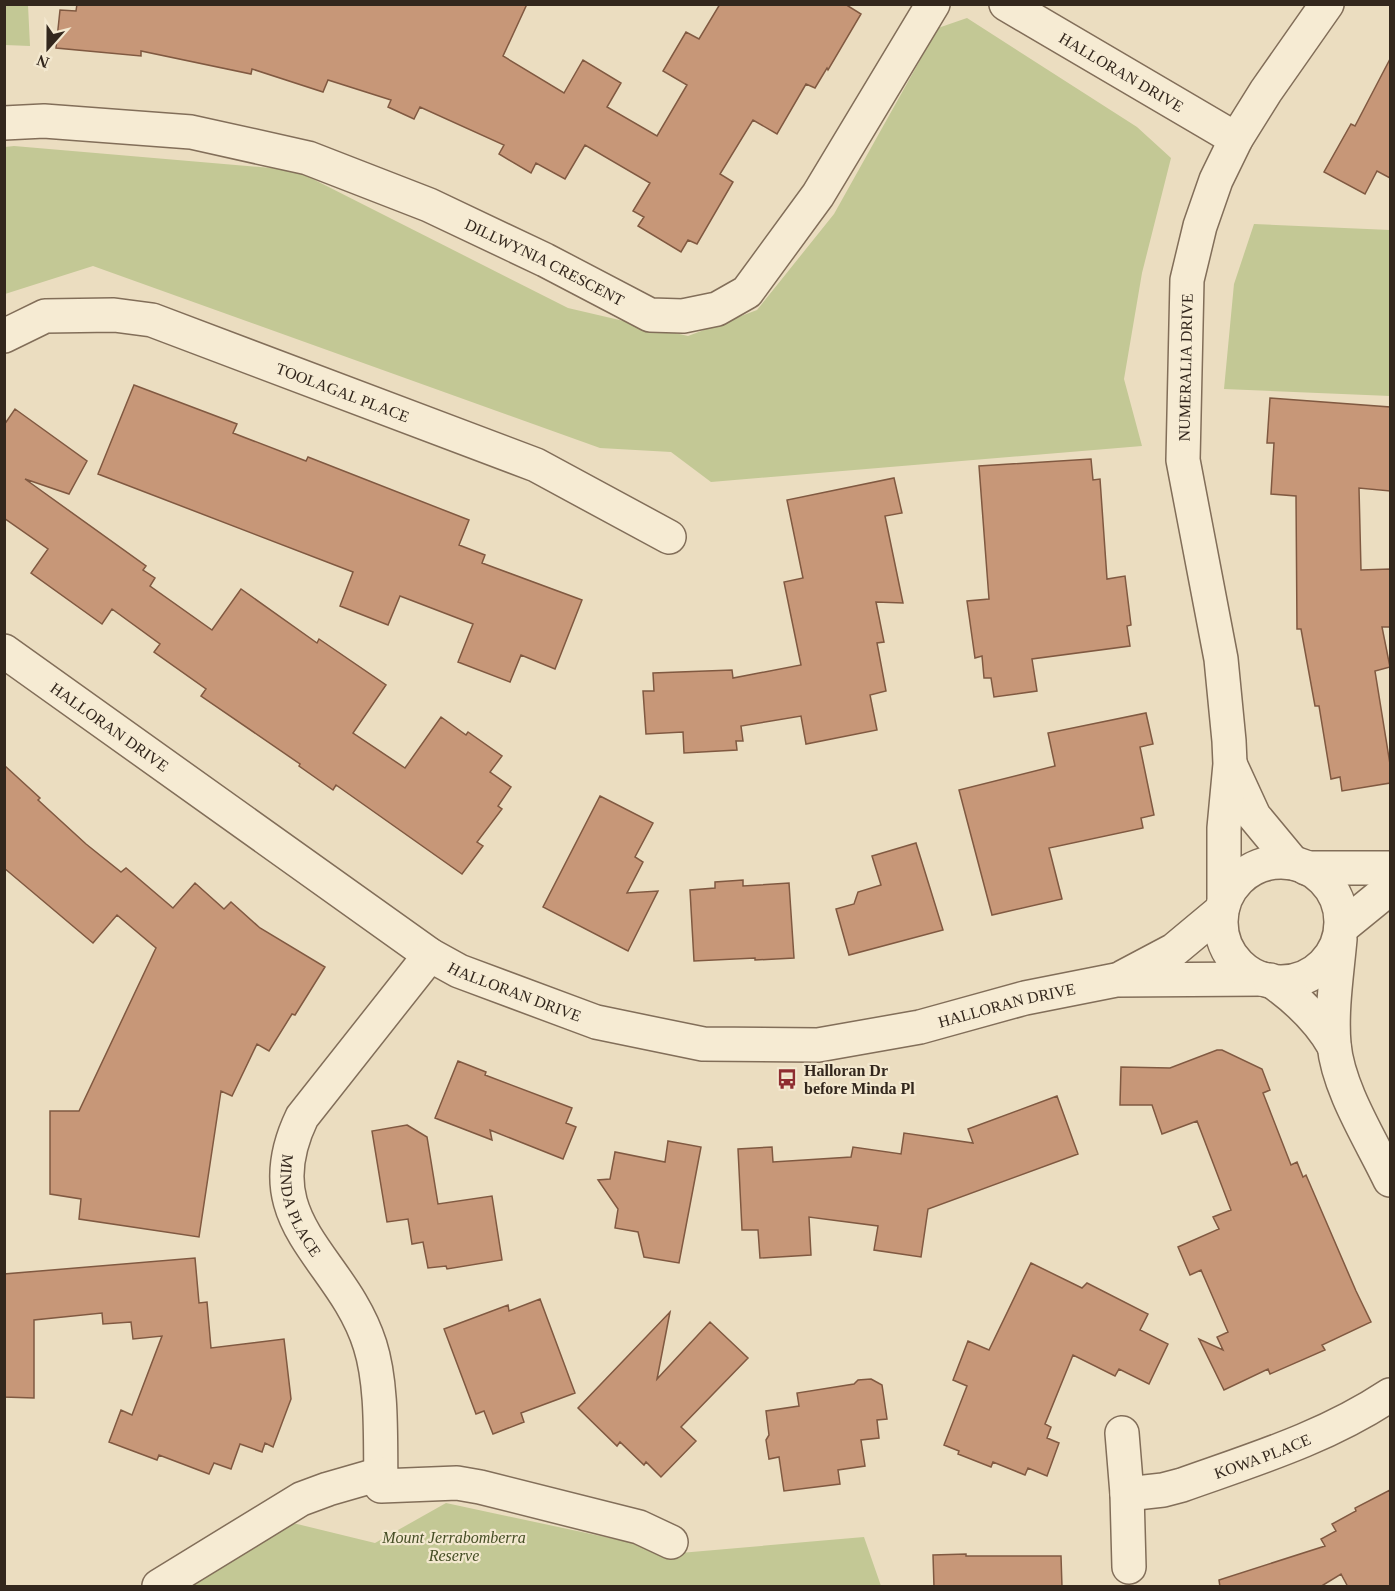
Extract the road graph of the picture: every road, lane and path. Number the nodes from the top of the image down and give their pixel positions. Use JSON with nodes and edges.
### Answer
{"nodes":[{"id":1,"x":933,"y":4,"type":"edge"},
{"id":2,"x":1006,"y":4,"type":"edge"},
{"id":3,"x":1327,"y":4,"type":"edge"},
{"id":4,"x":4,"y":123,"type":"edge"},
{"id":5,"x":1236,"y":139,"type":"junction"},
{"id":6,"x":4,"y":336,"type":"edge"},
{"id":7,"x":669,"y":537,"type":"dead end"},
{"id":8,"x":4,"y":651,"type":"edge"},
{"id":9,"x":1230,"y":764,"type":"junction"},
{"id":10,"x":1300,"y":865,"type":"junction"},
{"id":11,"x":1390,"y":868,"type":"edge"},
{"id":12,"x":1390,"y":888,"type":"edge"},
{"id":13,"x":1223,"y":905,"type":"junction"},
{"id":14,"x":1340,"y":931,"type":"junction"},
{"id":15,"x":430,"y":955,"type":"junction"},
{"id":16,"x":1116,"y":980,"type":"junction"},
{"id":17,"x":1266,"y":980,"type":"junction"},
{"id":18,"x":1334,"y":1046,"type":"junction"},
{"id":19,"x":1390,"y":1180,"type":"edge"},
{"id":20,"x":1390,"y":1395,"type":"edge"},
{"id":21,"x":1122,"y":1433,"type":"dead end"},
{"id":22,"x":380,"y":1480,"type":"junction"},
{"id":23,"x":1127,"y":1494,"type":"junction"},
{"id":24,"x":671,"y":1542,"type":"dead end"},
{"id":25,"x":1129,"y":1567,"type":"dead end"},
{"id":26,"x":159,"y":1587,"type":"edge"}],
"edges":[{"from":1,"to":4,"type":"street","name":"DILLWYNIA CRESCENT"},
{"from":2,"to":5,"type":"street","name":"HALLORAN DRIVE"},
{"from":3,"to":5,"type":"street","name":"NUMERALIA DRIVE"},
{"from":5,"to":9,"type":"street","name":"NUMERALIA DRIVE"},
{"from":6,"to":7,"type":"street","name":"TOOLAGAL PLACE"},
{"from":8,"to":15,"type":"street","name":"HALLORAN DRIVE"},
{"from":9,"to":10,"type":"street","name":"NUMERALIA DRIVE"},
{"from":9,"to":13,"type":"street","name":"NUMERALIA DRIVE"},
{"from":10,"to":11,"type":"street"},
{"from":10,"to":13,"type":"street"},
{"from":10,"to":14,"type":"street"},
{"from":12,"to":14,"type":"street"},
{"from":13,"to":16,"type":"street","name":"HALLORAN DRIVE"},
{"from":13,"to":17,"type":"street"},
{"from":14,"to":17,"type":"street"},
{"from":14,"to":18,"type":"street"},
{"from":15,"to":16,"type":"street","name":"HALLORAN DRIVE"},
{"from":15,"to":22,"type":"street","name":"MINDA PLACE"},
{"from":16,"to":17,"type":"street","name":"HALLORAN DRIVE"},
{"from":17,"to":18,"type":"street"},
{"from":18,"to":19,"type":"street"},
{"from":20,"to":23,"type":"street","name":"KOWA PLACE"},
{"from":21,"to":23,"type":"street"},
{"from":22,"to":24,"type":"street"},
{"from":22,"to":26,"type":"street"},
{"from":23,"to":25,"type":"street"}]}
